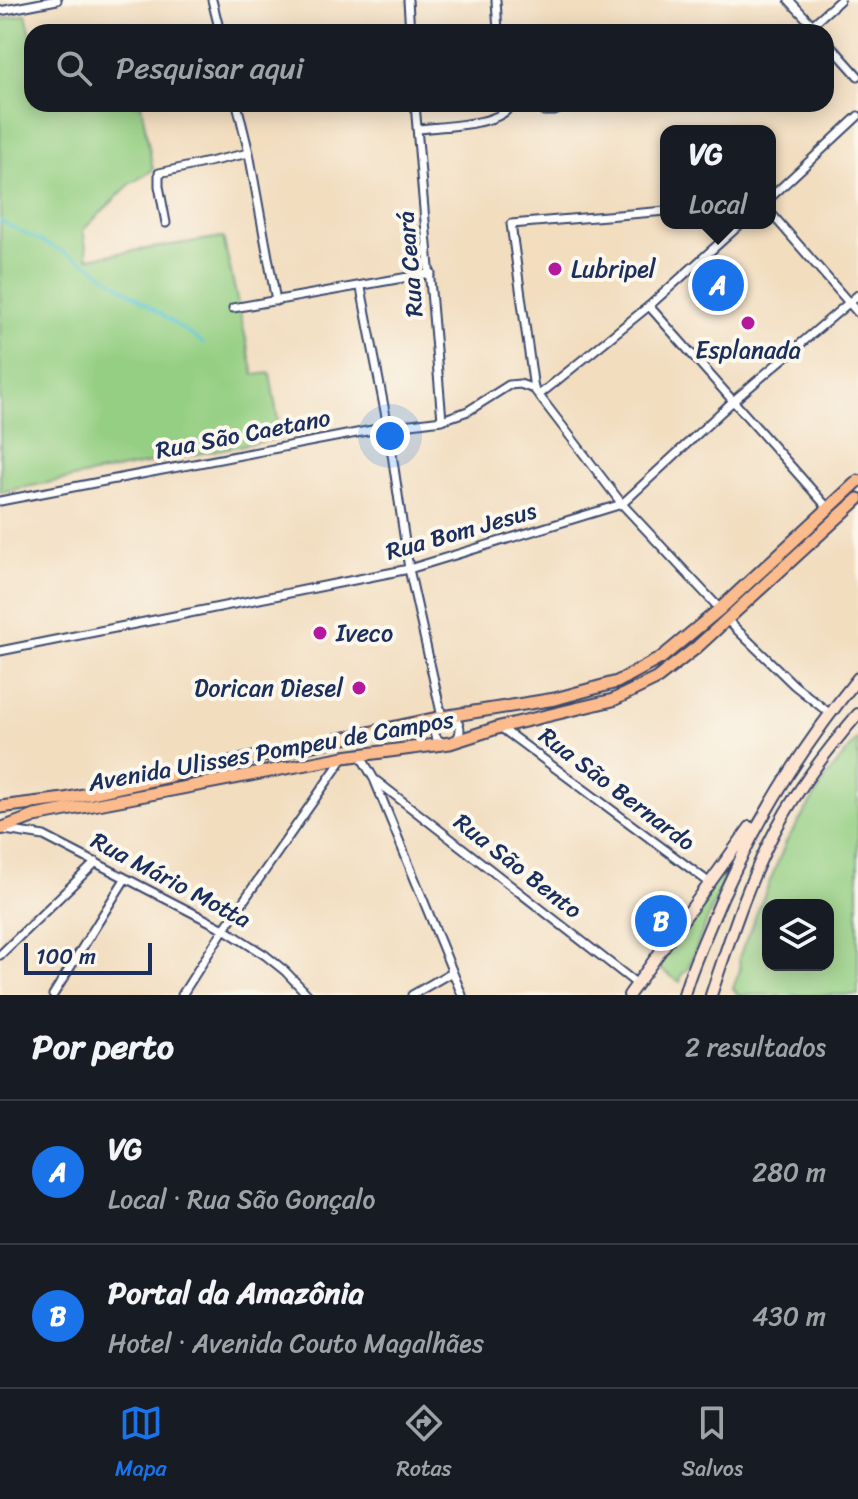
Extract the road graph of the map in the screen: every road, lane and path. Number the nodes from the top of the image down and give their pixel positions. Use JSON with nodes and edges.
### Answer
{"nodes":[{"id":1,"x":57,"y":0,"type":"edge"},
{"id":2,"x":212,"y":0,"type":"edge"},
{"id":3,"x":408,"y":0,"type":"edge"},
{"id":4,"x":496,"y":0,"type":"edge"},
{"id":5,"x":789,"y":0,"type":"edge"},
{"id":6,"x":840,"y":0,"type":"edge"},
{"id":7,"x":24,"y":3,"type":"edge"},
{"id":8,"x":0,"y":11,"type":"edge"},
{"id":9,"x":218,"y":24,"type":"edge"},
{"id":10,"x":410,"y":24,"type":"edge"},
{"id":11,"x":498,"y":24,"type":"edge"},
{"id":12,"x":812,"y":24,"type":"joint"},
{"id":13,"x":834,"y":49,"type":"edge"},
{"id":14,"x":858,"y":76,"type":"edge"},
{"id":15,"x":239,"y":112,"type":"edge"},
{"id":16,"x":416,"y":112,"type":"edge"},
{"id":17,"x":506,"y":112,"type":"edge"},
{"id":18,"x":858,"y":116,"type":"edge"},
{"id":19,"x":418,"y":129,"type":"junction"},
{"id":20,"x":249,"y":153,"type":"junction"},
{"id":21,"x":776,"y":192,"type":"edge"},
{"id":22,"x":660,"y":212,"type":"edge"},
{"id":23,"x":776,"y":219,"type":"edge"},
{"id":24,"x":166,"y":223,"type":"dead end"},
{"id":25,"x":735,"y":229,"type":"edge"},
{"id":26,"x":431,"y":273,"type":"junction"},
{"id":27,"x":361,"y":288,"type":"junction"},
{"id":28,"x":858,"y":295,"type":"edge"},
{"id":29,"x":276,"y":301,"type":"junction"},
{"id":30,"x":849,"y":303,"type":"junction"},
{"id":31,"x":649,"y":306,"type":"junction"},
{"id":32,"x":233,"y":308,"type":"dead end"},
{"id":33,"x":858,"y":313,"type":"edge"},
{"id":34,"x":536,"y":392,"type":"junction"},
{"id":35,"x":732,"y":402,"type":"junction"},
{"id":36,"x":442,"y":420,"type":"junction"},
{"id":37,"x":388,"y":427,"type":"junction"},
{"id":38,"x":858,"y":481,"type":"edge"},
{"id":39,"x":858,"y":499,"type":"edge"},
{"id":40,"x":0,"y":501,"type":"edge"},
{"id":41,"x":622,"y":504,"type":"junction"},
{"id":42,"x":828,"y":508,"type":"junction"},
{"id":43,"x":409,"y":569,"type":"junction"},
{"id":44,"x":723,"y":614,"type":"junction"},
{"id":45,"x":0,"y":651,"type":"edge"},
{"id":46,"x":858,"y":678,"type":"edge"},
{"id":47,"x":829,"y":713,"type":"junction"},
{"id":48,"x":858,"y":714,"type":"edge"},
{"id":49,"x":442,"y":717,"type":"junction"},
{"id":50,"x":500,"y":727,"type":"junction"},
{"id":51,"x":450,"y":743,"type":"junction"},
{"id":52,"x":360,"y":755,"type":"junction"},
{"id":53,"x":344,"y":757,"type":"junction"},
{"id":54,"x":793,"y":766,"type":"junction"},
{"id":55,"x":374,"y":779,"type":"junction"},
{"id":56,"x":0,"y":807,"type":"edge"},
{"id":57,"x":35,"y":816,"type":"junction"},
{"id":58,"x":0,"y":829,"type":"edge"},
{"id":59,"x":44,"y":836,"type":"junction"},
{"id":60,"x":96,"y":862,"type":"junction"},
{"id":61,"x":125,"y":879,"type":"junction"},
{"id":62,"x":710,"y":883,"type":"junction"},
{"id":63,"x":224,"y":929,"type":"junction"},
{"id":64,"x":0,"y":955,"type":"edge"},
{"id":65,"x":452,"y":972,"type":"junction"},
{"id":66,"x":637,"y":984,"type":"junction"},
{"id":67,"x":53,"y":995,"type":"edge"},
{"id":68,"x":182,"y":995,"type":"edge"},
{"id":69,"x":308,"y":995,"type":"edge"},
{"id":70,"x":412,"y":995,"type":"edge"},
{"id":71,"x":462,"y":995,"type":"edge"},
{"id":72,"x":629,"y":995,"type":"edge"},
{"id":73,"x":684,"y":995,"type":"edge"},
{"id":74,"x":711,"y":995,"type":"edge"}],
"edges":[{"from":1,"to":7,"type":"street"},
{"from":2,"to":9,"type":"street"},
{"from":3,"to":10,"type":"street"},
{"from":4,"to":11,"type":"street"},
{"from":5,"to":12,"type":"street"},
{"from":6,"to":12,"type":"street"},
{"from":7,"to":8,"type":"street"},
{"from":13,"to":14,"type":"street"},
{"from":15,"to":20,"type":"street"},
{"from":16,"to":19,"type":"street","name":"Rua Ceará"},
{"from":17,"to":19,"type":"street"},
{"from":18,"to":21,"type":"street"},
{"from":19,"to":26,"type":"street","name":"Rua Ceará"},
{"from":20,"to":24,"type":"street"},
{"from":20,"to":29,"type":"street"},
{"from":22,"to":34,"type":"street"},
{"from":23,"to":30,"type":"street"},
{"from":25,"to":31,"type":"street"},
{"from":26,"to":27,"type":"street"},
{"from":26,"to":36,"type":"street","name":"Rua Ceará"},
{"from":27,"to":29,"type":"street"},
{"from":27,"to":37,"type":"street"},
{"from":28,"to":30,"type":"street","name":"Rua Bom Jesus"},
{"from":29,"to":32,"type":"street"},
{"from":30,"to":33,"type":"street"},
{"from":30,"to":35,"type":"street","name":"Rua Bom Jesus"},
{"from":31,"to":34,"type":"street"},
{"from":31,"to":35,"type":"street"},
{"from":34,"to":36,"type":"street","name":"Rua São Caetano"},
{"from":34,"to":41,"type":"street"},
{"from":35,"to":41,"type":"street","name":"Rua Bom Jesus"},
{"from":35,"to":42,"type":"street"},
{"from":36,"to":37,"type":"street","name":"Rua São Caetano"},
{"from":37,"to":40,"type":"street","name":"Rua São Caetano"},
{"from":37,"to":43,"type":"street"},
{"from":38,"to":42,"type":"main road","name":"Avenida Ulisses Pompeu de Campos"},
{"from":39,"to":44,"type":"main road","name":"Avenida Ulisses Pompeu de Campos"},
{"from":41,"to":43,"type":"street","name":"Rua Bom Jesus"},
{"from":41,"to":44,"type":"street"},
{"from":42,"to":44,"type":"main road","name":"Avenida Ulisses Pompeu de Campos"},
{"from":43,"to":45,"type":"street","name":"Rua Bom Jesus"},
{"from":43,"to":49,"type":"street"},
{"from":44,"to":47,"type":"street"},
{"from":44,"to":49,"type":"main road","name":"Avenida Ulisses Pompeu de Campos"},
{"from":44,"to":50,"type":"main road","name":"Avenida Ulisses Pompeu de Campos"},
{"from":46,"to":47,"type":"main road"},
{"from":47,"to":54,"type":"main road"},
{"from":48,"to":74,"type":"main road"},
{"from":49,"to":51,"type":"street"},
{"from":49,"to":51,"type":"street"},
{"from":49,"to":56,"type":"main road","name":"Avenida Ulisses Pompeu de Campos"},
{"from":50,"to":51,"type":"main road","name":"Avenida Ulisses Pompeu de Campos"},
{"from":50,"to":62,"type":"street","name":"Rua São Bernardo"},
{"from":51,"to":52,"type":"main road","name":"Avenida Ulisses Pompeu de Campos"},
{"from":52,"to":53,"type":"main road","name":"Avenida Ulisses Pompeu de Campos"},
{"from":52,"to":55,"type":"street"},
{"from":53,"to":57,"type":"main road","name":"Avenida Ulisses Pompeu de Campos"},
{"from":53,"to":63,"type":"street"},
{"from":54,"to":62,"type":"main road"},
{"from":54,"to":73,"type":"main road"},
{"from":55,"to":65,"type":"street"},
{"from":55,"to":66,"type":"street","name":"Rua São Bento"},
{"from":57,"to":58,"type":"main road","name":"Avenida Ulisses Pompeu de Campos"},
{"from":57,"to":59,"type":"street"},
{"from":58,"to":59,"type":"street","name":"Rua Mário Motta"},
{"from":59,"to":60,"type":"street","name":"Rua Mário Motta"},
{"from":60,"to":61,"type":"street","name":"Rua Mário Motta"},
{"from":60,"to":64,"type":"street"},
{"from":61,"to":63,"type":"street","name":"Rua Mário Motta"},
{"from":61,"to":67,"type":"street"},
{"from":62,"to":66,"type":"main road"},
{"from":63,"to":68,"type":"street"},
{"from":63,"to":69,"type":"street","name":"Rua Mário Motta"},
{"from":65,"to":70,"type":"street"},
{"from":65,"to":71,"type":"street"},
{"from":66,"to":72,"type":"main road"}]}
